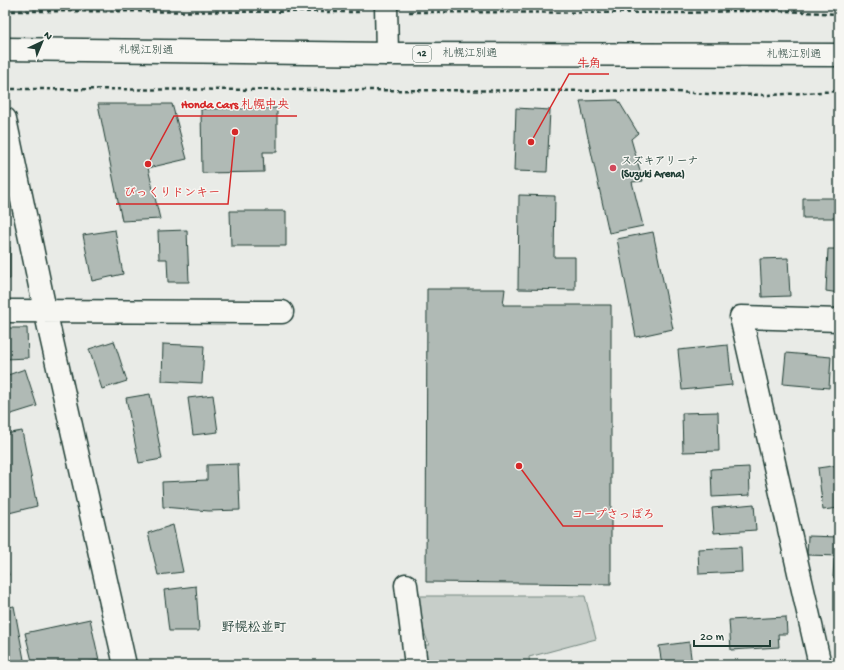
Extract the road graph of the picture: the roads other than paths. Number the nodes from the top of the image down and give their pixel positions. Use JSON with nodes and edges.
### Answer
{"nodes":[{"id":1,"x":386,"y":8,"type":"edge"},
{"id":2,"x":5,"y":49,"type":"edge"},
{"id":3,"x":387,"y":54,"type":"junction"},
{"id":4,"x":839,"y":55,"type":"edge"},
{"id":5,"x":5,"y":119,"type":"edge"},
{"id":6,"x":5,"y":310,"type":"edge"},
{"id":7,"x":45,"y":310,"type":"junction"},
{"id":8,"x":282,"y":312,"type":"dead end"},
{"id":9,"x":839,"y":320,"type":"edge"},
{"id":10,"x":406,"y":585,"type":"dead end"},
{"id":11,"x":125,"y":665,"type":"edge"},
{"id":12,"x":416,"y":665,"type":"edge"},
{"id":13,"x":820,"y":665,"type":"edge"}],
"edges":[{"from":1,"to":3,"type":"main road"},
{"from":2,"to":3,"type":"main road","name":"札幌江別通","number":"12"},
{"from":3,"to":4,"type":"main road","name":"札幌江別通","number":"12"},
{"from":5,"to":7,"type":"main road"},
{"from":6,"to":7,"type":"main road"},
{"from":7,"to":8,"type":"main road"},
{"from":7,"to":11,"type":"main road"},
{"from":9,"to":13,"type":"main road"},
{"from":10,"to":12,"type":"main road"}]}
